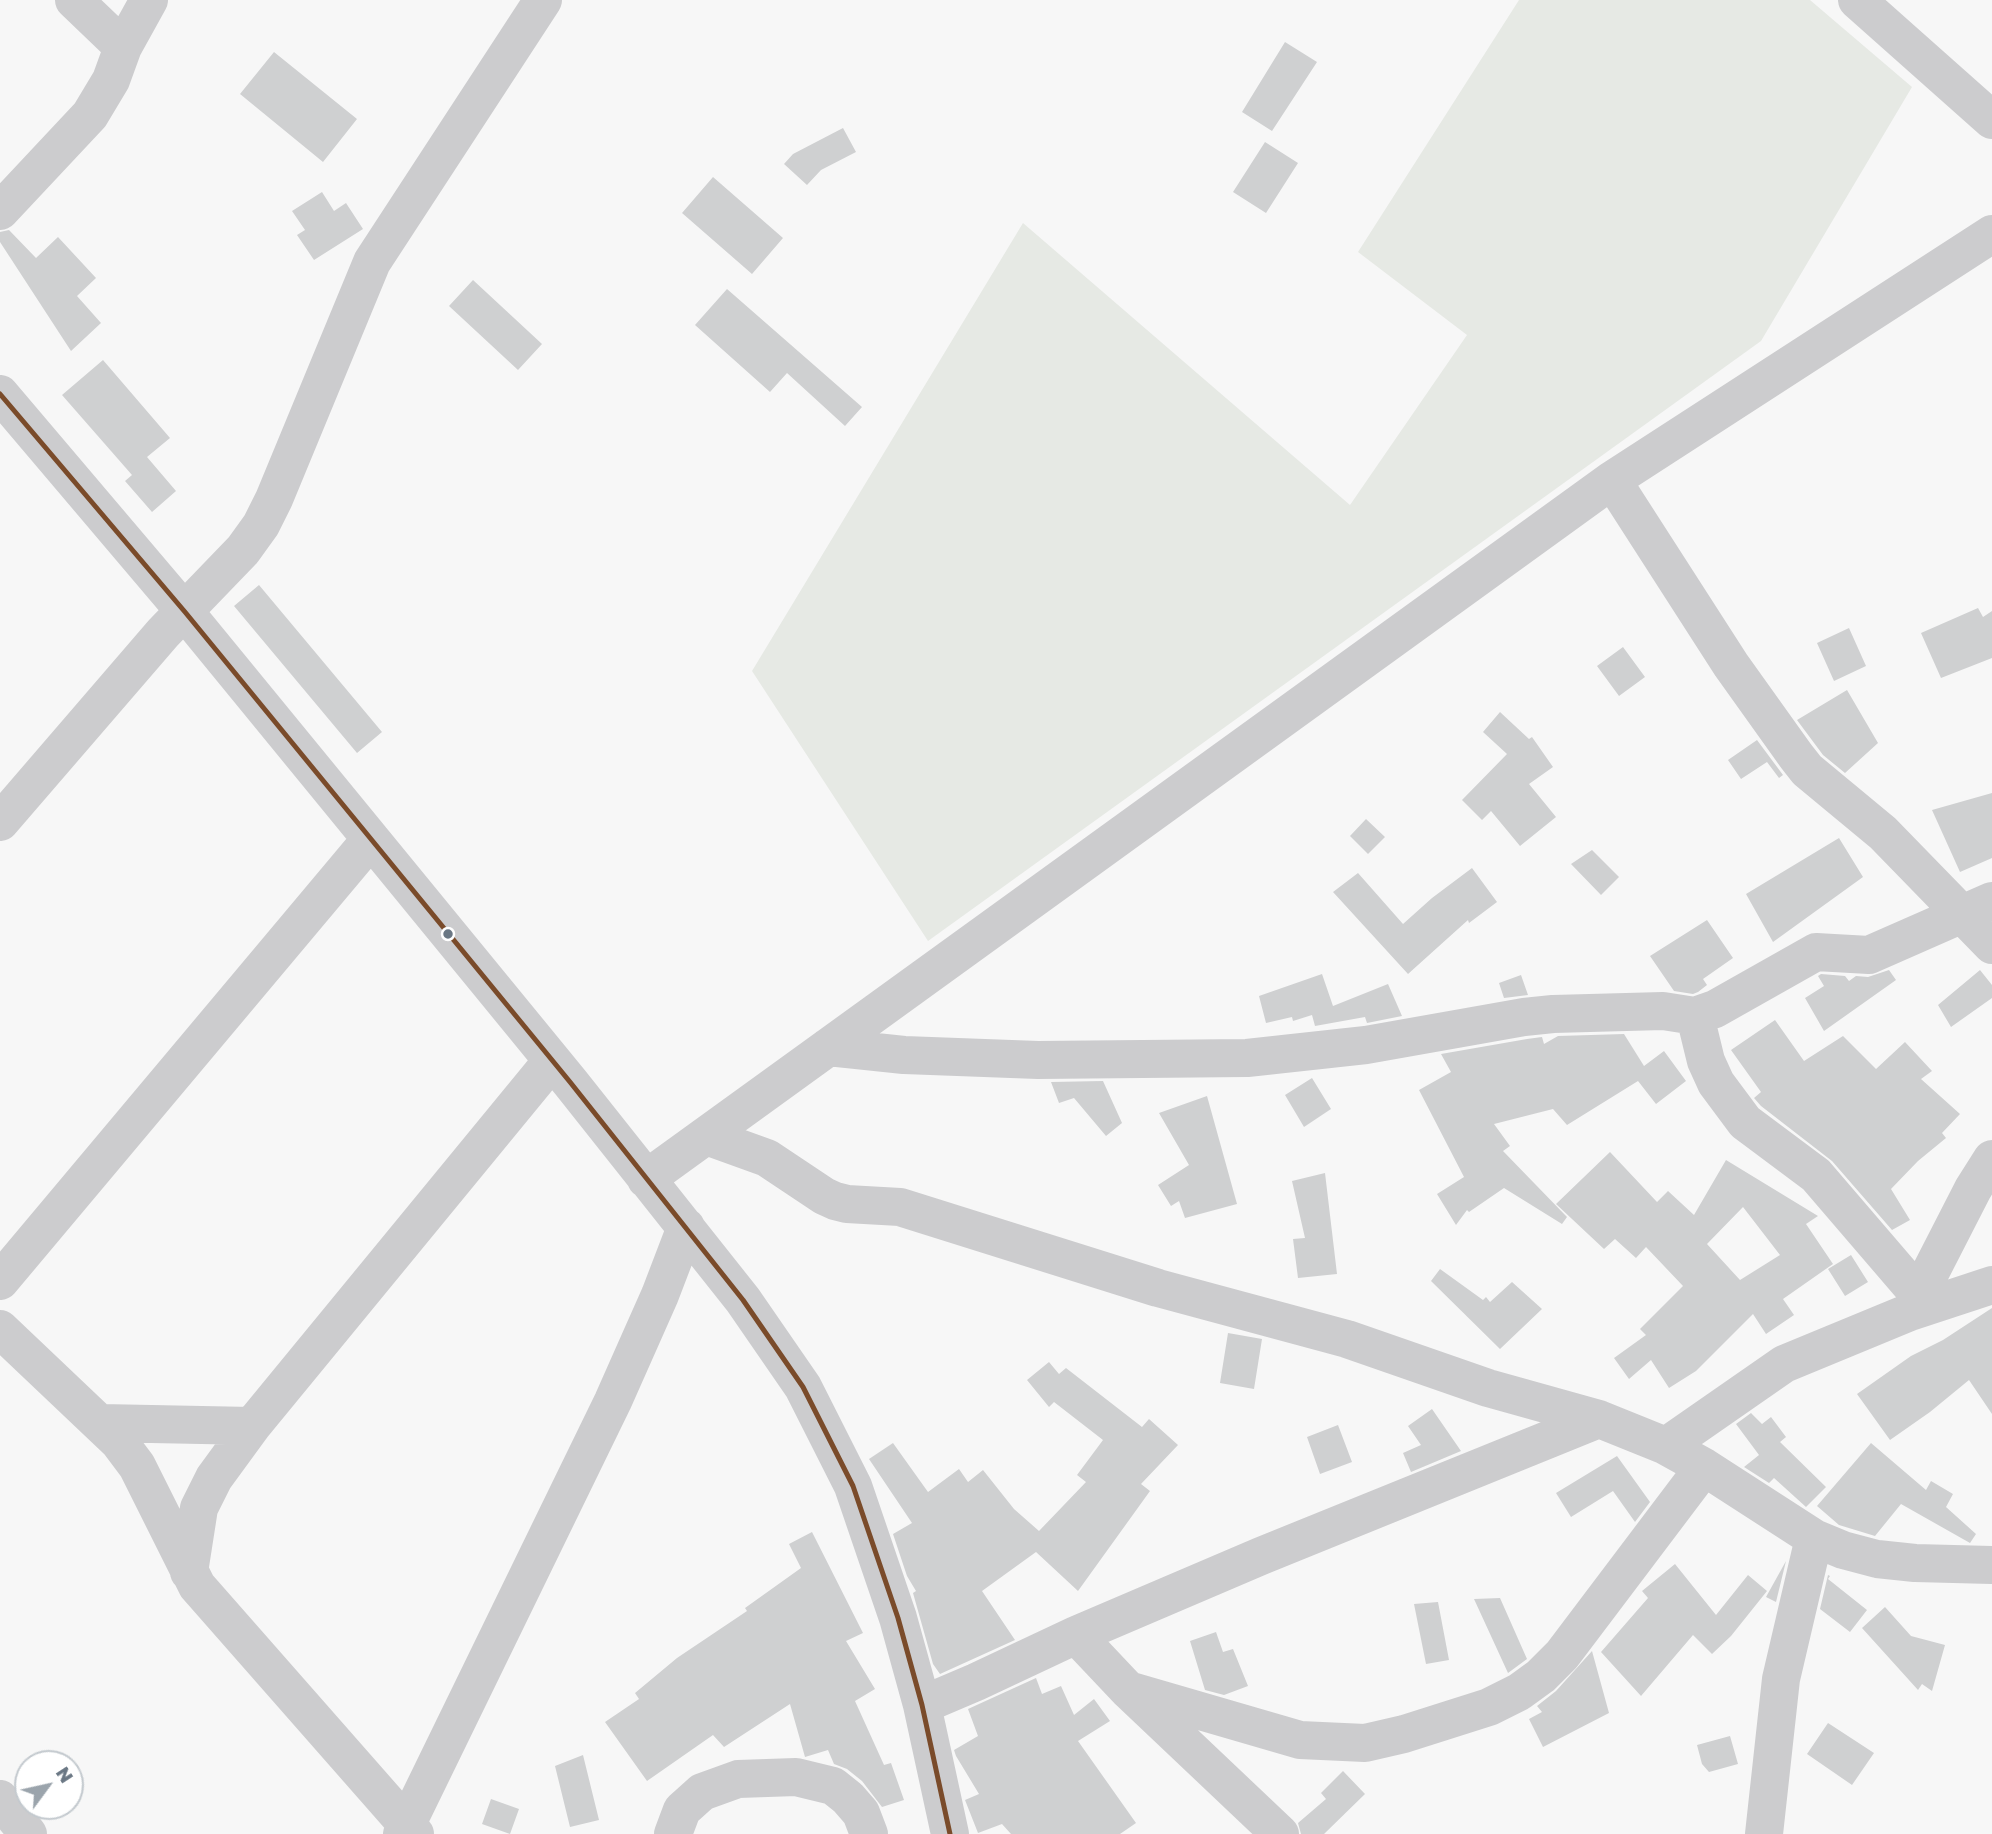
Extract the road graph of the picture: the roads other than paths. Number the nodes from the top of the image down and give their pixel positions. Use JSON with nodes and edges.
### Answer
{"nodes":[{"id":1,"x":74,"y":0,"type":"edge"},
{"id":2,"x":149,"y":0,"type":"edge"},
{"id":3,"x":542,"y":0,"type":"edge"},
{"id":4,"x":1857,"y":0,"type":"edge"},
{"id":5,"x":123,"y":47,"type":"junction"},
{"id":6,"x":1992,"y":120,"type":"edge"},
{"id":7,"x":0,"y":211,"type":"edge"},
{"id":8,"x":1992,"y":234,"type":"edge"},
{"id":9,"x":0,"y":394,"type":"edge"},
{"id":10,"x":1612,"y":481,"type":"junction"},
{"id":11,"x":185,"y":612,"type":"junction"},
{"id":12,"x":0,"y":822,"type":"edge"},
{"id":13,"x":371,"y":839,"type":"junction"},
{"id":14,"x":1976,"y":907,"type":"edge"},
{"id":15,"x":1992,"y":945,"type":"edge"},
{"id":16,"x":1695,"y":1016,"type":"junction"},
{"id":17,"x":828,"y":1047,"type":"junction"},
{"id":18,"x":551,"y":1062,"type":"junction"},
{"id":19,"x":706,"y":1136,"type":"junction"},
{"id":20,"x":1992,"y":1159,"type":"edge"},
{"id":21,"x":646,"y":1179,"type":"junction"},
{"id":22,"x":686,"y":1227,"type":"junction"},
{"id":23,"x":0,"y":1281,"type":"edge"},
{"id":24,"x":1992,"y":1284,"type":"edge"},
{"id":25,"x":1914,"y":1303,"type":"junction"},
{"id":26,"x":0,"y":1329,"type":"edge"},
{"id":27,"x":1600,"y":1419,"type":"junction"},
{"id":28,"x":101,"y":1423,"type":"junction"},
{"id":29,"x":252,"y":1426,"type":"junction"},
{"id":30,"x":1666,"y":1446,"type":"junction"},
{"id":31,"x":1704,"y":1467,"type":"junction"},
{"id":32,"x":1814,"y":1538,"type":"junction"},
{"id":33,"x":1992,"y":1565,"type":"edge"},
{"id":34,"x":190,"y":1573,"type":"junction"},
{"id":35,"x":1076,"y":1635,"type":"junction"},
{"id":36,"x":1128,"y":1690,"type":"junction"},
{"id":37,"x":922,"y":1705,"type":"junction"},
{"id":38,"x":0,"y":1799,"type":"edge"},
{"id":39,"x":407,"y":1831,"type":"edge"},
{"id":40,"x":28,"y":1834,"type":"edge"},
{"id":41,"x":673,"y":1834,"type":"edge"},
{"id":42,"x":869,"y":1834,"type":"edge"},
{"id":43,"x":950,"y":1834,"type":"edge"},
{"id":44,"x":1280,"y":1834,"type":"edge"},
{"id":45,"x":1764,"y":1834,"type":"edge"}],
"edges":[{"from":1,"to":5,"type":"street"},
{"from":2,"to":5,"type":"street"},
{"from":3,"to":11,"type":"street"},
{"from":4,"to":6,"type":"street"},
{"from":5,"to":7,"type":"street"},
{"from":8,"to":10,"type":"street"},
{"from":9,"to":11,"type":"street"},
{"from":10,"to":14,"type":"street"},
{"from":10,"to":17,"type":"street"},
{"from":11,"to":12,"type":"street"},
{"from":11,"to":13,"type":"street"},
{"from":13,"to":18,"type":"street"},
{"from":13,"to":23,"type":"street"},
{"from":14,"to":15,"type":"street"},
{"from":14,"to":16,"type":"street"},
{"from":16,"to":17,"type":"street"},
{"from":16,"to":25,"type":"street"},
{"from":17,"to":19,"type":"street"},
{"from":18,"to":21,"type":"street"},
{"from":18,"to":29,"type":"street"},
{"from":19,"to":21,"type":"street"},
{"from":19,"to":27,"type":"street"},
{"from":20,"to":25,"type":"street"},
{"from":21,"to":22,"type":"street"},
{"from":22,"to":37,"type":"street"},
{"from":22,"to":39,"type":"street"},
{"from":24,"to":25,"type":"street"},
{"from":25,"to":30,"type":"street"},
{"from":26,"to":28,"type":"street"},
{"from":27,"to":30,"type":"street"},
{"from":27,"to":35,"type":"street"},
{"from":28,"to":29,"type":"street"},
{"from":28,"to":34,"type":"street"},
{"from":29,"to":34,"type":"street"},
{"from":30,"to":31,"type":"street"},
{"from":31,"to":32,"type":"street"},
{"from":31,"to":36,"type":"street"},
{"from":32,"to":33,"type":"street"},
{"from":32,"to":45,"type":"street"},
{"from":34,"to":39,"type":"street"},
{"from":35,"to":36,"type":"street"},
{"from":35,"to":37,"type":"street"},
{"from":36,"to":44,"type":"street"},
{"from":37,"to":43,"type":"street"},
{"from":38,"to":40,"type":"street"},
{"from":41,"to":42,"type":"street"}]}
